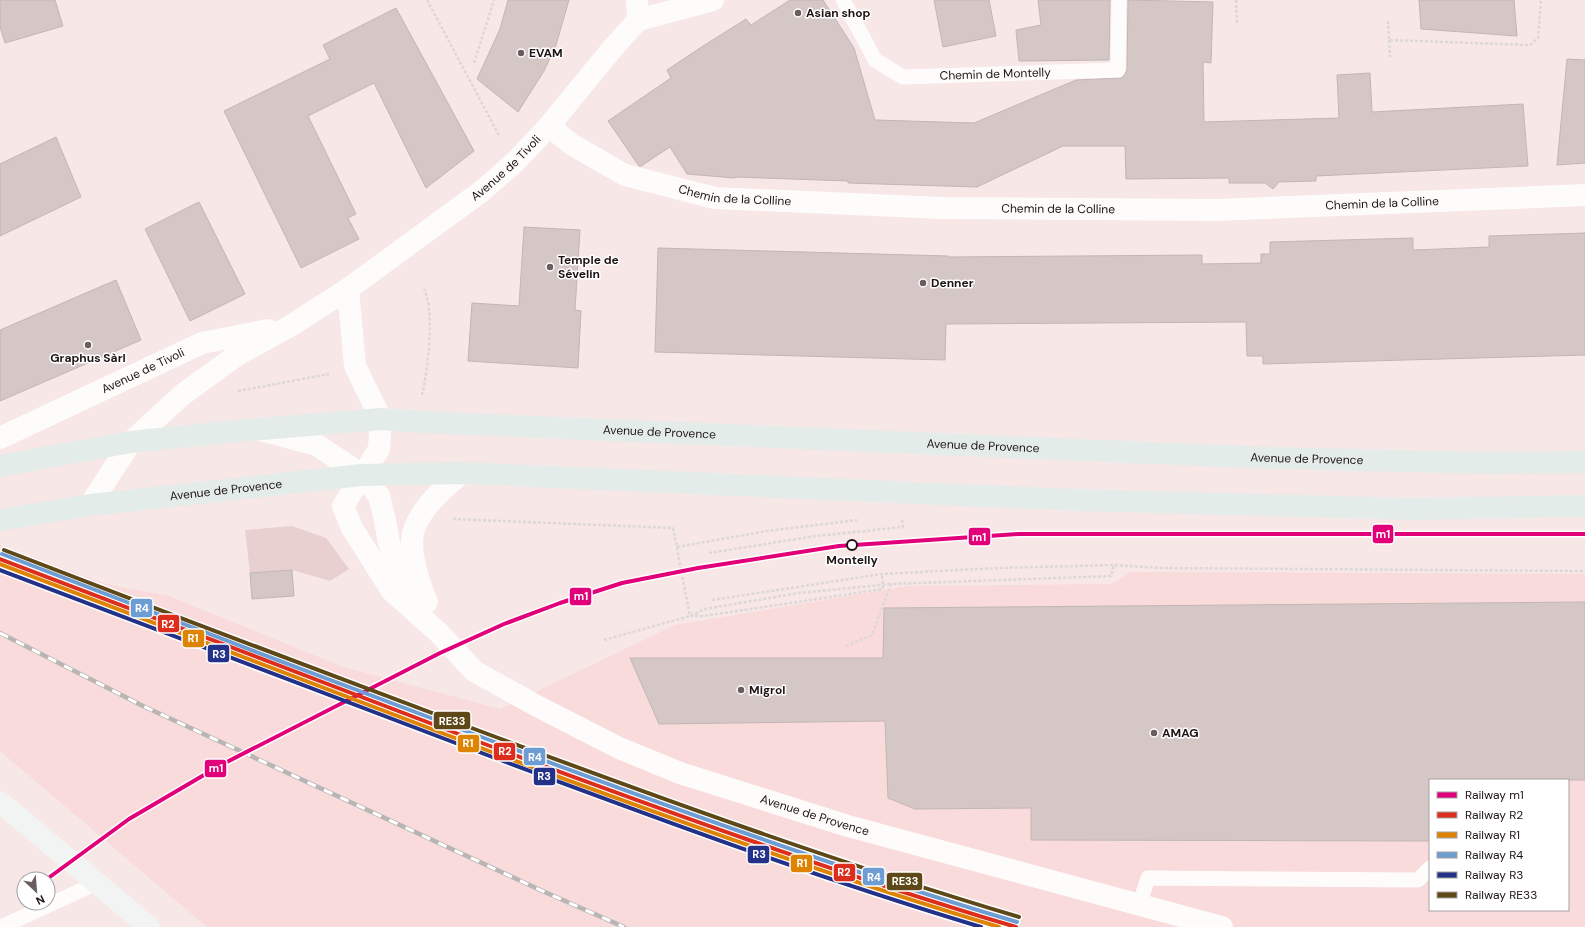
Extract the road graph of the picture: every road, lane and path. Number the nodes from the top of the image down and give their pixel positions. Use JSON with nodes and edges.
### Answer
{"nodes":[{"id":1,"x":427,"y":0,"type":"edge"},
{"id":2,"x":494,"y":0,"type":"edge"},
{"id":3,"x":713,"y":0,"type":"edge"},
{"id":4,"x":843,"y":0,"type":"edge"},
{"id":5,"x":1119,"y":0,"type":"edge"},
{"id":6,"x":1236,"y":0,"type":"edge"},
{"id":7,"x":1541,"y":0,"type":"edge"},
{"id":8,"x":637,"y":10,"type":"edge"},
{"id":9,"x":1388,"y":21,"type":"dead end"},
{"id":10,"x":1237,"y":24,"type":"dead end"},
{"id":11,"x":1389,"y":40,"type":"junction"},
{"id":12,"x":1390,"y":57,"type":"dead end"},
{"id":13,"x":474,"y":63,"type":"dead end"},
{"id":14,"x":549,"y":126,"type":"junction"},
{"id":15,"x":502,"y":140,"type":"dead end"},
{"id":16,"x":1585,"y":195,"type":"edge"},
{"id":17,"x":348,"y":289,"type":"junction"},
{"id":18,"x":424,"y":289,"type":"dead end"},
{"id":19,"x":292,"y":325,"type":"junction"},
{"id":20,"x":333,"y":373,"type":"dead end"},
{"id":21,"x":238,"y":391,"type":"dead end"},
{"id":22,"x":421,"y":400,"type":"dead end"},
{"id":23,"x":382,"y":419,"type":"junction"},
{"id":24,"x":258,"y":429,"type":"junction"},
{"id":25,"x":0,"y":438,"type":"edge"},
{"id":26,"x":131,"y":442,"type":"junction"},
{"id":27,"x":1585,"y":462,"type":"edge"},
{"id":28,"x":0,"y":466,"type":"edge"},
{"id":29,"x":462,"y":473,"type":"junction"},
{"id":30,"x":362,"y":475,"type":"junction"},
{"id":31,"x":90,"y":505,"type":"junction"},
{"id":32,"x":1585,"y":506,"type":"edge"},
{"id":33,"x":902,"y":514,"type":"dead end"},
{"id":34,"x":445,"y":519,"type":"dead end"},
{"id":35,"x":862,"y":519,"type":"dead end"},
{"id":36,"x":0,"y":520,"type":"edge"},
{"id":37,"x":677,"y":547,"type":"junction"},
{"id":38,"x":709,"y":553,"type":"dead end"},
{"id":39,"x":1114,"y":565,"type":"junction"},
{"id":40,"x":1585,"y":570,"type":"edge"},
{"id":41,"x":882,"y":574,"type":"junction"},
{"id":42,"x":891,"y":584,"type":"junction"},
{"id":43,"x":712,"y":600,"type":"dead end"},
{"id":44,"x":690,"y":616,"type":"junction"},
{"id":45,"x":439,"y":633,"type":"junction"},
{"id":46,"x":604,"y":640,"type":"dead end"},
{"id":47,"x":846,"y":646,"type":"dead end"},
{"id":48,"x":0,"y":802,"type":"edge"},
{"id":49,"x":1429,"y":869,"type":"edge"},
{"id":50,"x":97,"y":883,"type":"junction"},
{"id":51,"x":1139,"y":905,"type":"junction"},
{"id":52,"x":1,"y":927,"type":"edge"},
{"id":53,"x":149,"y":927,"type":"edge"},
{"id":54,"x":1222,"y":927,"type":"edge"}],
"edges":[{"from":1,"to":15,"type":"path"},
{"from":2,"to":13,"type":"path"},
{"from":3,"to":8,"type":"street"},
{"from":4,"to":5,"type":"lane","name":"Chemin de Montelly"},
{"from":6,"to":10,"type":"path"},
{"from":7,"to":11,"type":"path"},
{"from":8,"to":14,"type":"street","name":"Avenue de Tivoli"},
{"from":9,"to":11,"type":"path"},
{"from":11,"to":12,"type":"path"},
{"from":14,"to":16,"type":"street","name":"Chemin de la Colline"},
{"from":14,"to":17,"type":"street","name":"Avenue de Tivoli"},
{"from":17,"to":19,"type":"street","name":"Avenue de Tivoli"},
{"from":17,"to":23,"type":"street"},
{"from":18,"to":22,"type":"path"},
{"from":19,"to":25,"type":"street","name":"Avenue de Tivoli"},
{"from":19,"to":26,"type":"street","name":"Avenue de Tivoli"},
{"from":20,"to":21,"type":"path"},
{"from":23,"to":24,"type":"main road","name":"Avenue de Provence"},
{"from":23,"to":27,"type":"main road","name":"Avenue de Provence"},
{"from":23,"to":30,"type":"street","name":"Avenue de Provence"},
{"from":24,"to":26,"type":"main road","name":"Avenue de Provence"},
{"from":24,"to":30,"type":"street","name":"Avenue de Provence"},
{"from":26,"to":28,"type":"main road"},
{"from":26,"to":31,"type":"street","name":"Avenue de Tivoli"},
{"from":29,"to":30,"type":"main road","name":"Avenue de Provence"},
{"from":29,"to":32,"type":"main road","name":"Avenue de Provence"},
{"from":29,"to":45,"type":"street","name":"Avenue de Provence"},
{"from":30,"to":31,"type":"main road","name":"Avenue de Provence"},
{"from":30,"to":45,"type":"street","name":"Avenue de Provence"},
{"from":30,"to":45,"type":"street","name":"Avenue de Provence"},
{"from":31,"to":36,"type":"main road"},
{"from":33,"to":38,"type":"path"},
{"from":34,"to":37,"type":"path"},
{"from":35,"to":37,"type":"path"},
{"from":37,"to":44,"type":"path"},
{"from":39,"to":40,"type":"path"},
{"from":39,"to":41,"type":"path"},
{"from":39,"to":42,"type":"path"},
{"from":41,"to":43,"type":"path"},
{"from":41,"to":44,"type":"path"},
{"from":42,"to":44,"type":"path"},
{"from":42,"to":47,"type":"path"},
{"from":44,"to":46,"type":"path"},
{"from":45,"to":51,"type":"street","name":"Avenue de Provence"},
{"from":48,"to":50,"type":"main road"},
{"from":49,"to":51,"type":"lane"},
{"from":50,"to":52,"type":"lane"},
{"from":50,"to":53,"type":"main road"},
{"from":51,"to":54,"type":"street","name":"Avenue de Provence"}]}
